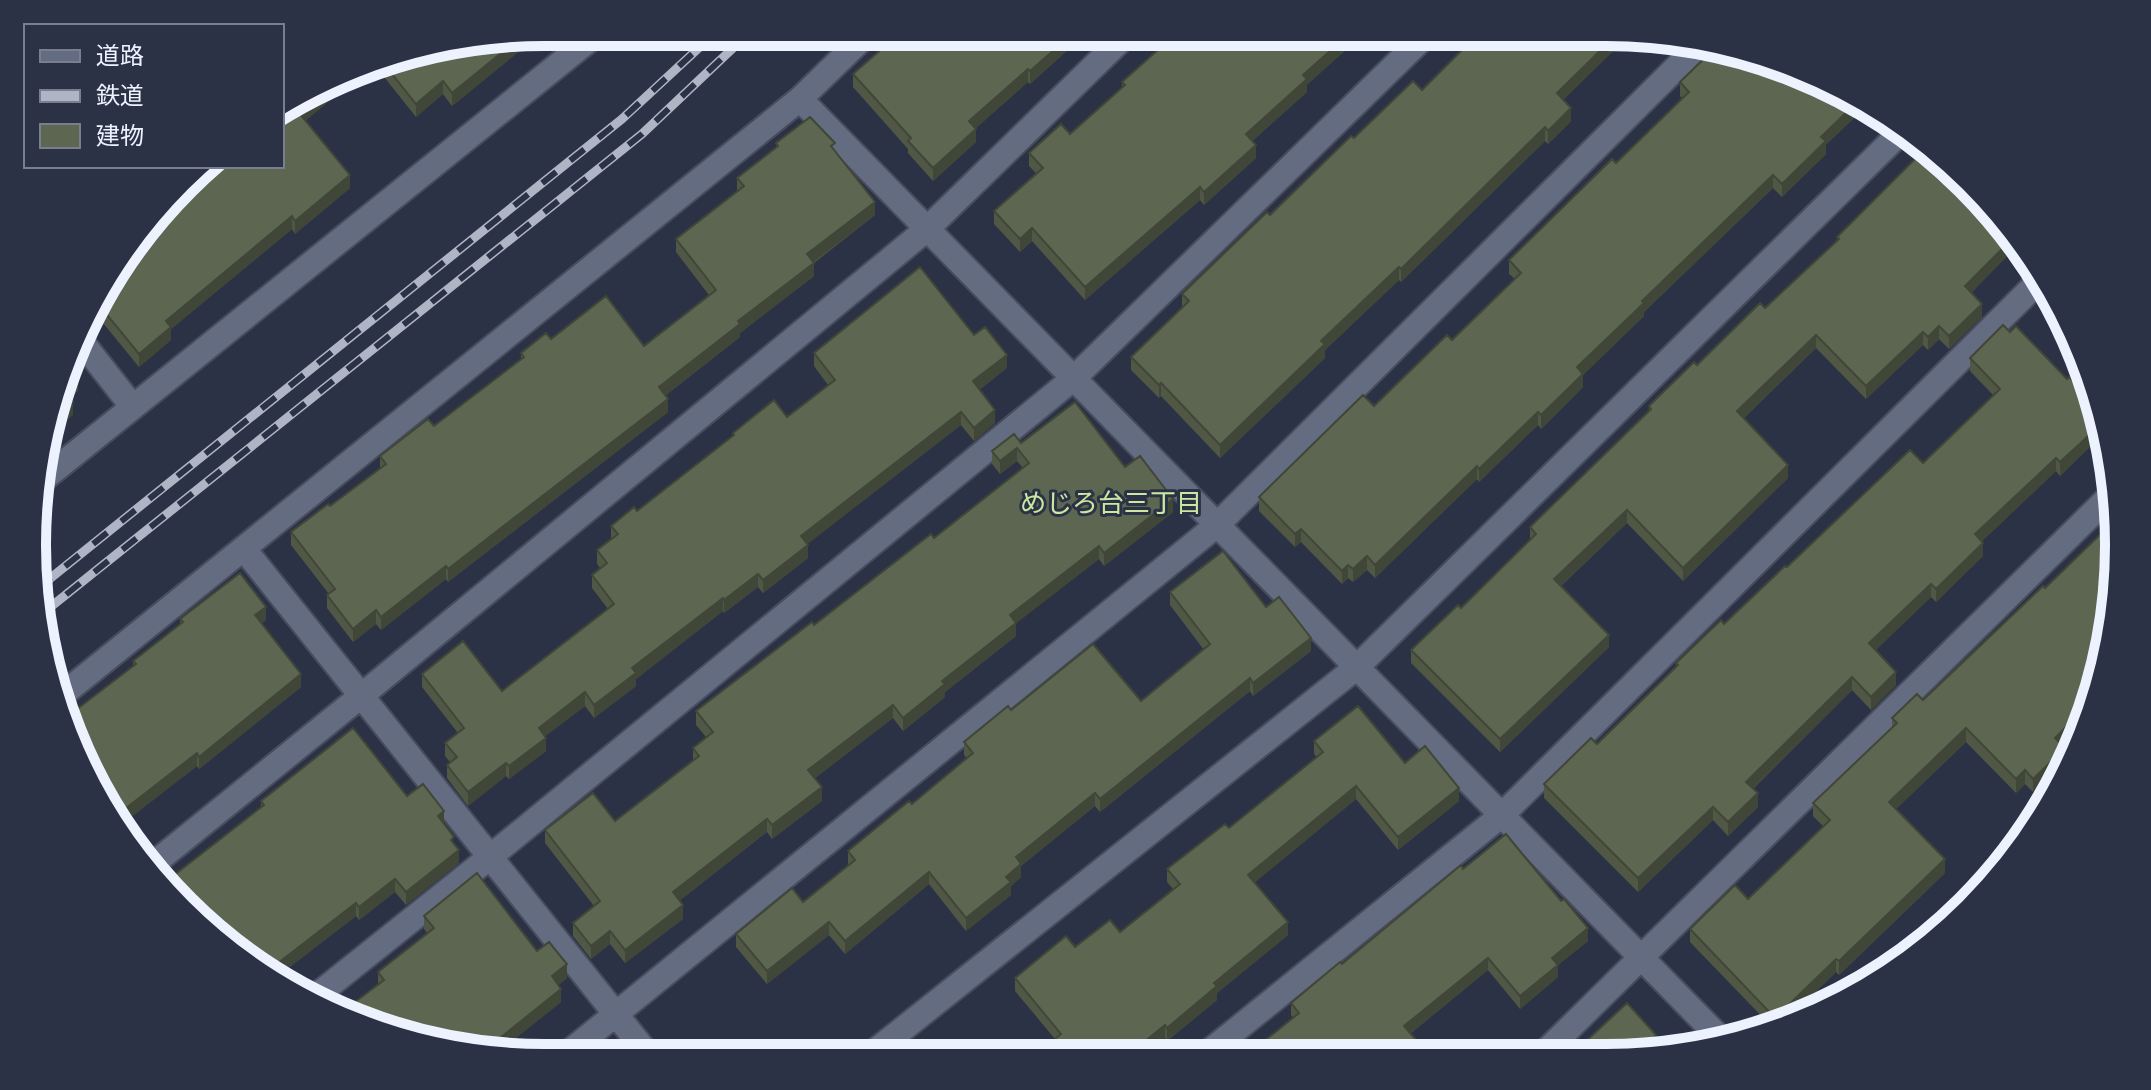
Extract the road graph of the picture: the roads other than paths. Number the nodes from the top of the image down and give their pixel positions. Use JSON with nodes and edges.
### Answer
{"nodes":[{"id":1,"x":582,"y":46,"type":"edge"},
{"id":2,"x":855,"y":46,"type":"edge"},
{"id":3,"x":1115,"y":46,"type":"edge"},
{"id":4,"x":1415,"y":46,"type":"edge"},
{"id":5,"x":1690,"y":54,"type":"edge"},
{"id":6,"x":800,"y":99,"type":"junction"},
{"id":7,"x":1895,"y":138,"type":"edge"},
{"id":8,"x":927,"y":229,"type":"junction"},
{"id":9,"x":2033,"y":287,"type":"edge"},
{"id":10,"x":87,"y":348,"type":"edge"},
{"id":11,"x":1074,"y":378,"type":"junction"},
{"id":12,"x":132,"y":406,"type":"junction"},
{"id":13,"x":51,"y":472,"type":"edge"},
{"id":14,"x":2103,"y":503,"type":"edge"},
{"id":15,"x":1217,"y":525,"type":"junction"},
{"id":16,"x":244,"y":549,"type":"junction"},
{"id":17,"x":1357,"y":667,"type":"junction"},
{"id":18,"x":68,"y":690,"type":"edge"},
{"id":19,"x":361,"y":696,"type":"junction"},
{"id":20,"x":1502,"y":815,"type":"junction"},
{"id":21,"x":490,"y":857,"type":"junction"},
{"id":22,"x":158,"y":860,"type":"edge"},
{"id":23,"x":1641,"y":958,"type":"junction"},
{"id":24,"x":321,"y":992,"type":"edge"},
{"id":25,"x":616,"y":1014,"type":"junction"},
{"id":26,"x":1714,"y":1032,"type":"edge"},
{"id":27,"x":579,"y":1044,"type":"edge"},
{"id":28,"x":640,"y":1044,"type":"edge"},
{"id":29,"x":884,"y":1044,"type":"edge"},
{"id":30,"x":1219,"y":1044,"type":"edge"},
{"id":31,"x":1553,"y":1044,"type":"edge"}],
"edges":[{"from":1,"to":12,"type":"street"},
{"from":2,"to":6,"type":"street"},
{"from":3,"to":8,"type":"street"},
{"from":4,"to":11,"type":"street"},
{"from":5,"to":15,"type":"street"},
{"from":6,"to":8,"type":"street"},
{"from":6,"to":16,"type":"street"},
{"from":7,"to":17,"type":"street"},
{"from":8,"to":11,"type":"street"},
{"from":8,"to":19,"type":"street"},
{"from":9,"to":20,"type":"street"},
{"from":10,"to":12,"type":"street"},
{"from":11,"to":15,"type":"street"},
{"from":11,"to":21,"type":"street"},
{"from":12,"to":13,"type":"street"},
{"from":14,"to":23,"type":"street"},
{"from":15,"to":17,"type":"street"},
{"from":15,"to":25,"type":"street"},
{"from":16,"to":18,"type":"street"},
{"from":16,"to":19,"type":"street"},
{"from":17,"to":20,"type":"street"},
{"from":17,"to":29,"type":"street"},
{"from":19,"to":21,"type":"street"},
{"from":19,"to":22,"type":"street"},
{"from":20,"to":23,"type":"street"},
{"from":20,"to":30,"type":"street"},
{"from":21,"to":24,"type":"street"},
{"from":21,"to":25,"type":"street"},
{"from":23,"to":26,"type":"street"},
{"from":23,"to":31,"type":"street"},
{"from":25,"to":27,"type":"street"},
{"from":25,"to":28,"type":"street"}]}
